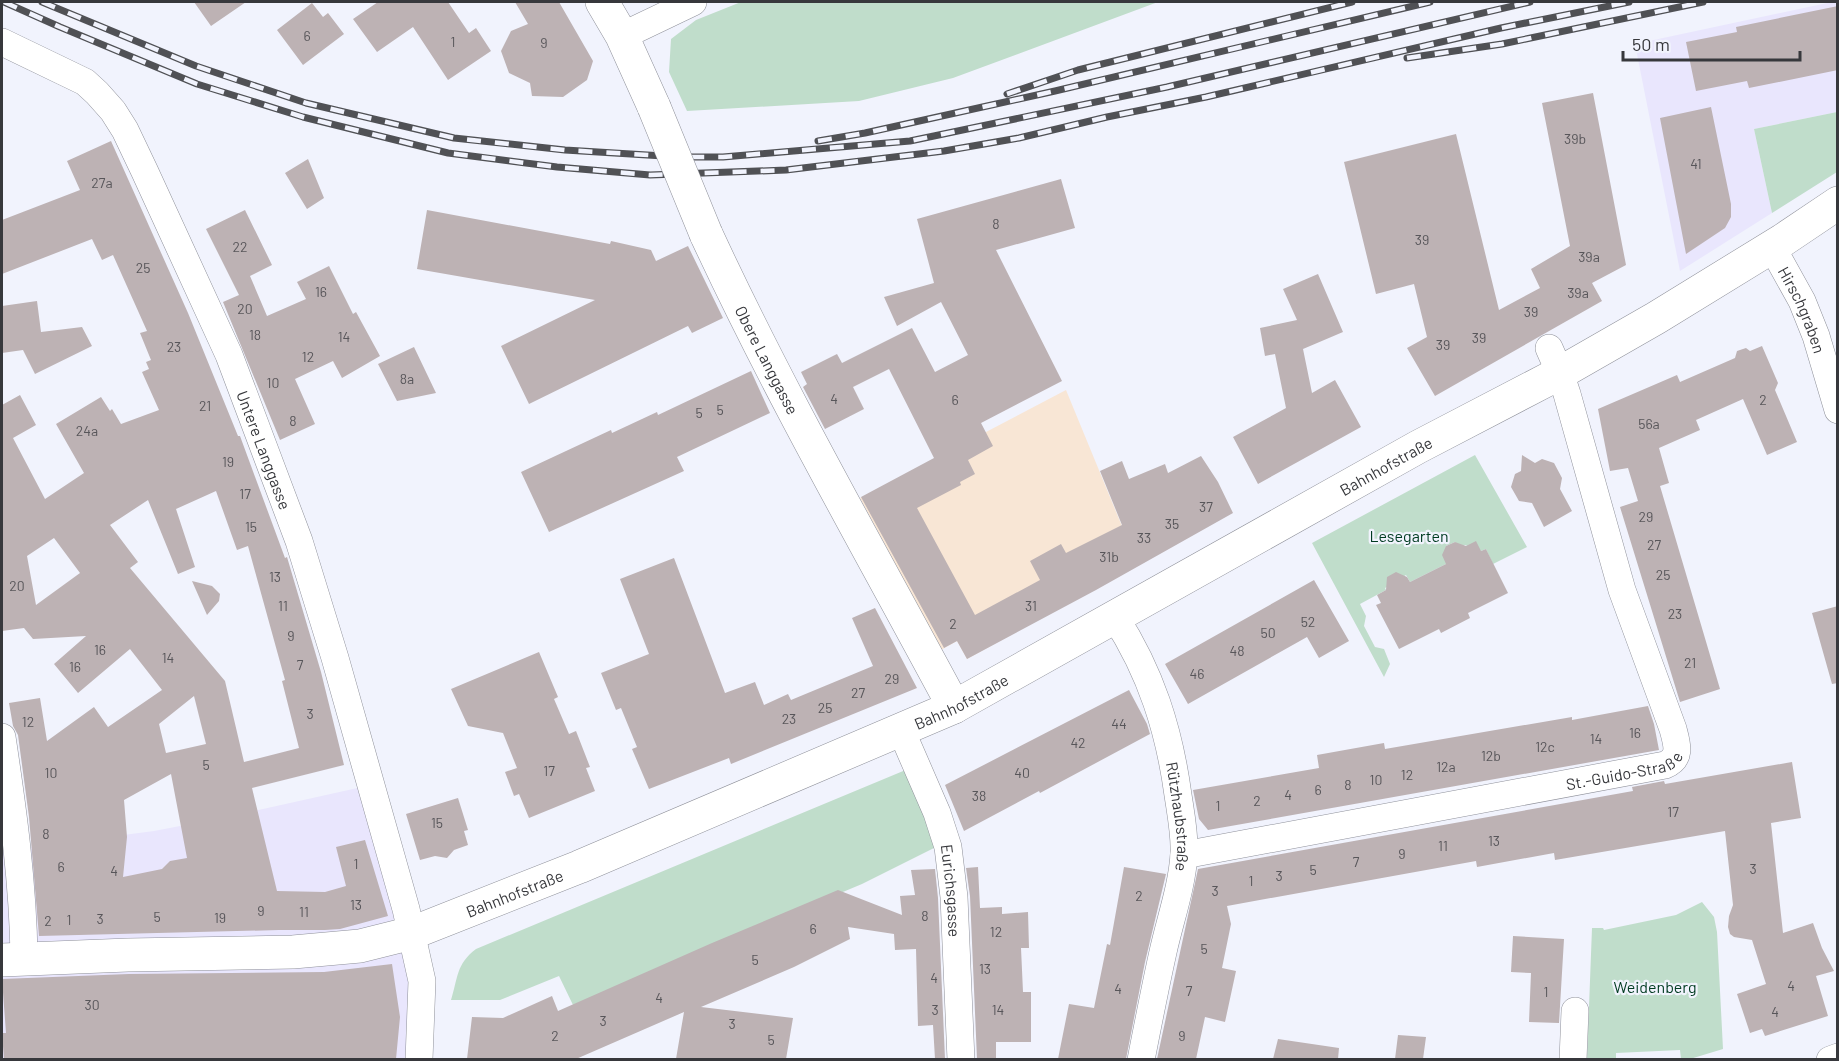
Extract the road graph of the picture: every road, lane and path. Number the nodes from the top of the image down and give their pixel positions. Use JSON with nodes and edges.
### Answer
{"nodes":[{"id":1,"x":602,"y":2,"type":"edge"},
{"id":2,"x":693,"y":2,"type":"edge"},
{"id":3,"x":622,"y":36,"type":"junction"},
{"id":4,"x":2,"y":42,"type":"edge"},
{"id":5,"x":1838,"y":203,"type":"edge"},
{"id":6,"x":1772,"y":247,"type":"junction"},
{"id":7,"x":1554,"y":361,"type":"junction"},
{"id":8,"x":1838,"y":410,"type":"edge"},
{"id":9,"x":1115,"y":616,"type":"junction"},
{"id":10,"x":954,"y":707,"type":"junction"},
{"id":11,"x":901,"y":730,"type":"junction"},
{"id":12,"x":2,"y":737,"type":"edge"},
{"id":13,"x":1184,"y":855,"type":"junction"},
{"id":14,"x":412,"y":933,"type":"junction"},
{"id":15,"x":13,"y":958,"type":"edge"},
{"id":16,"x":1575,"y":1011,"type":"dead end"},
{"id":17,"x":1838,"y":1057,"type":"edge"},
{"id":18,"x":419,"y":1059,"type":"edge"},
{"id":19,"x":961,"y":1059,"type":"edge"},
{"id":20,"x":1141,"y":1059,"type":"edge"},
{"id":21,"x":1573,"y":1059,"type":"edge"},
{"id":22,"x":1830,"y":1059,"type":"edge"}],
"edges":[{"from":1,"to":3,"type":"main road","name":"Obere Langgasse"},
{"from":2,"to":3,"type":"street"},
{"from":3,"to":10,"type":"main road","name":"Obere Langgasse","bridge":true},
{"from":4,"to":14,"type":"street","name":"Untere Langgasse"},
{"from":5,"to":6,"type":"main road","name":"Bahnhofstraße"},
{"from":6,"to":7,"type":"main road","name":"Bahnhofstraße"},
{"from":6,"to":8,"type":"street","name":"Hirschgraben"},
{"from":7,"to":9,"type":"main road","name":"Bahnhofstraße"},
{"from":7,"to":13,"type":"street","name":"St.-Guido-Straße"},
{"from":9,"to":10,"type":"main road","name":"Bahnhofstraße"},
{"from":9,"to":13,"type":"street","name":"Rützhaubstraße"},
{"from":10,"to":11,"type":"main road","name":"Bahnhofstraße"},
{"from":11,"to":14,"type":"main road","name":"Bahnhofstraße"},
{"from":11,"to":19,"type":"street","name":"Eurichsgasse"},
{"from":12,"to":15,"type":"street"},
{"from":13,"to":20,"type":"street","name":"Rützhaubstraße"},
{"from":14,"to":15,"type":"main road","name":"Bahnhofstraße"},
{"from":14,"to":18,"type":"street","name":"Untere Langgasse"},
{"from":16,"to":21,"type":"street"},
{"from":17,"to":22,"type":"street"}]}
